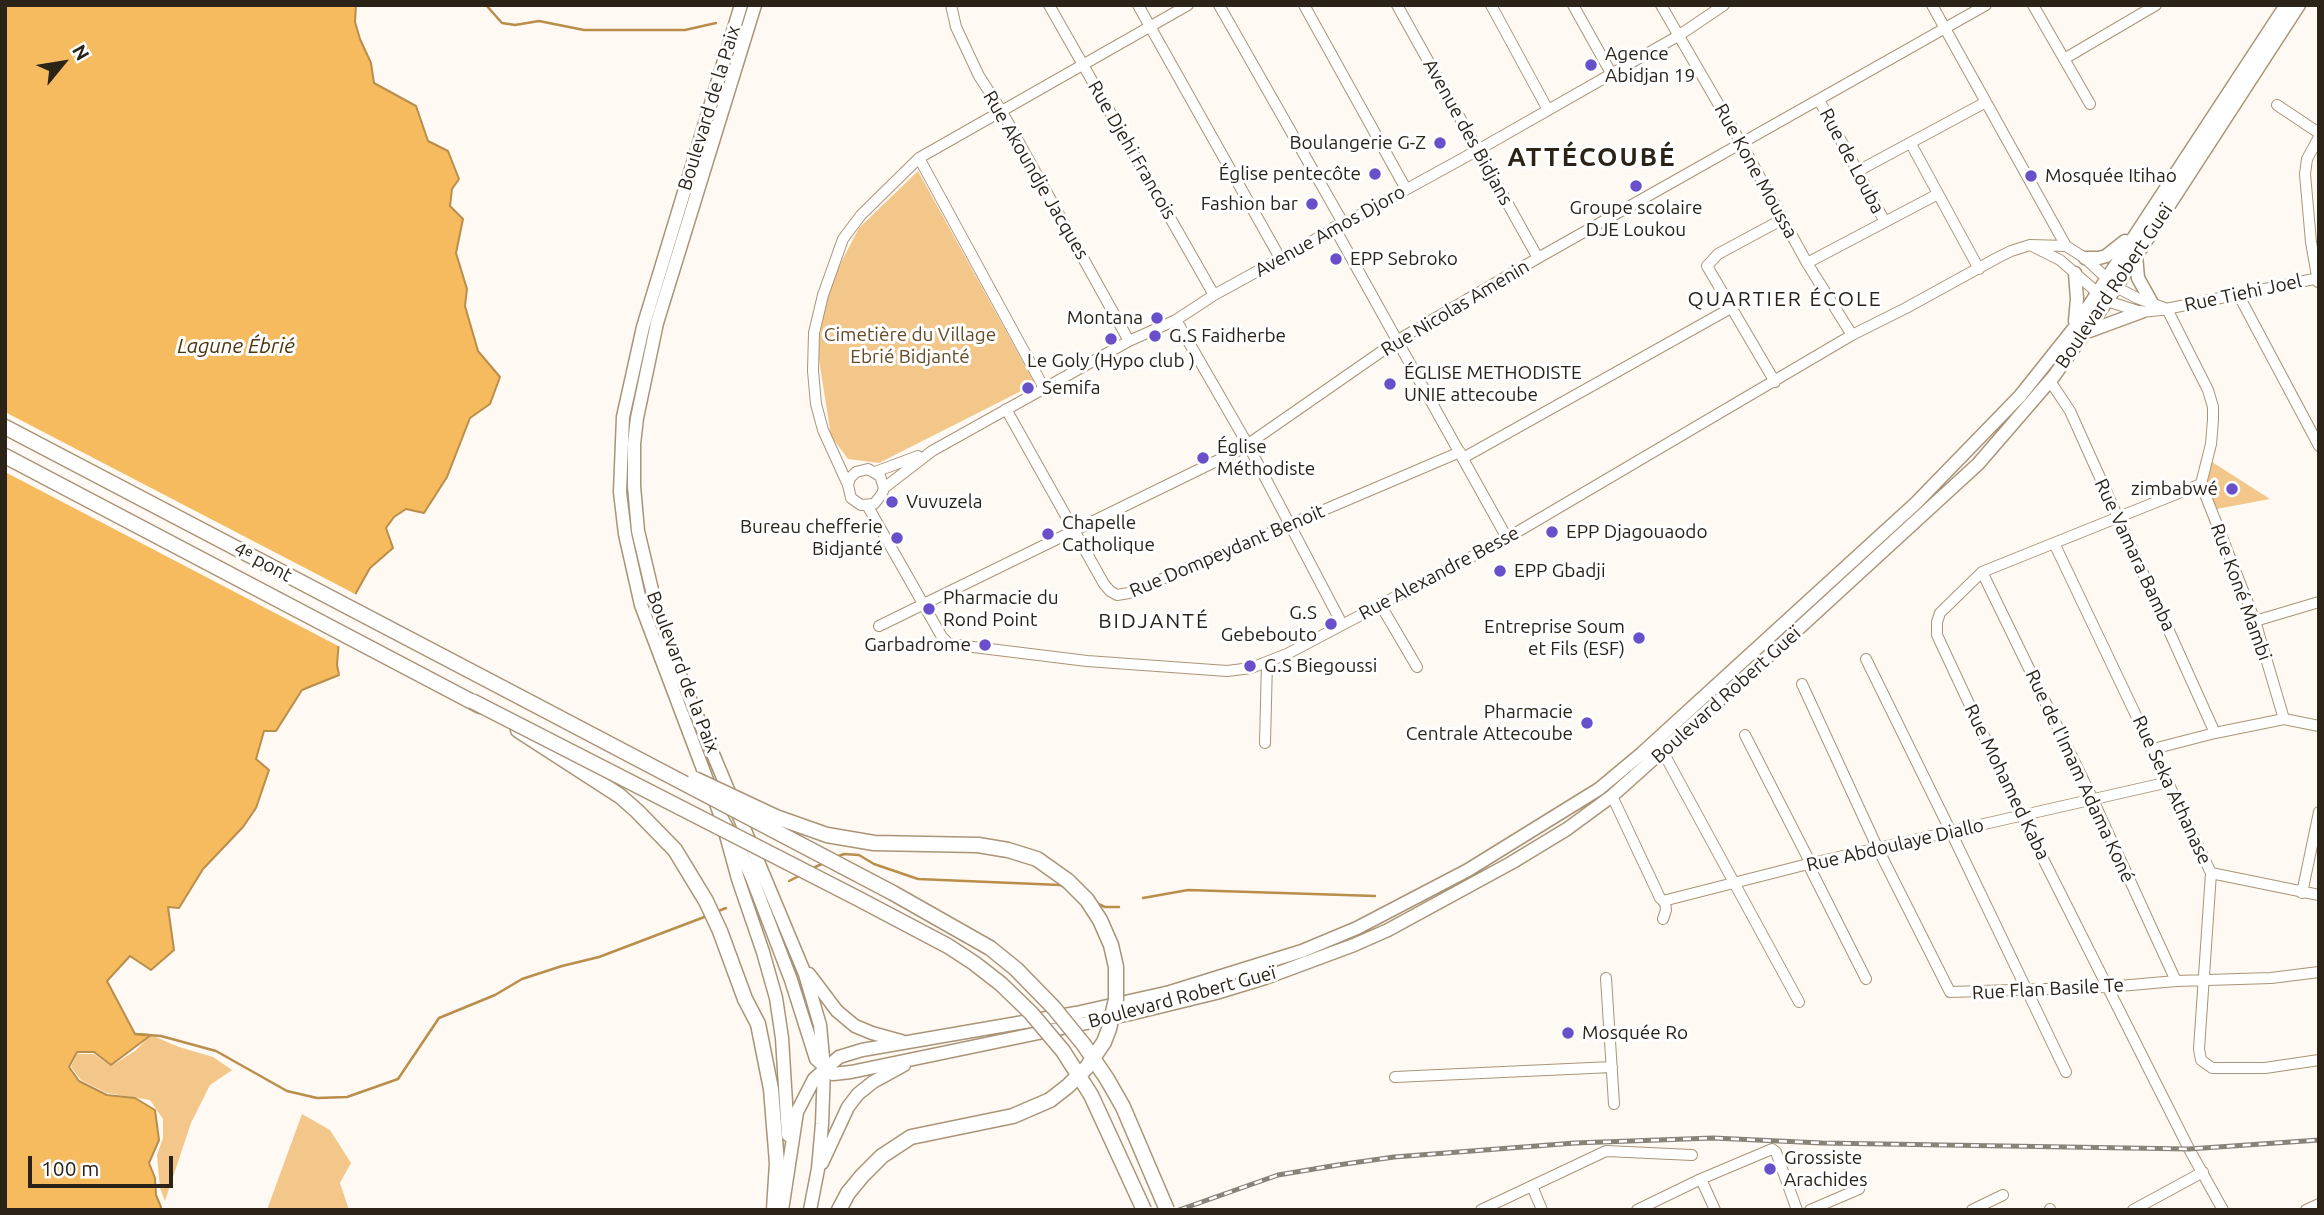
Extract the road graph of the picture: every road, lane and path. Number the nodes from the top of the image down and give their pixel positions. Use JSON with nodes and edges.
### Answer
{"nodes":[{"id":1,"x":740,"y":5,"type":"edge"},
{"id":2,"x":755,"y":5,"type":"edge"},
{"id":3,"x":951,"y":5,"type":"edge"},
{"id":4,"x":1049,"y":5,"type":"edge"},
{"id":5,"x":1138,"y":5,"type":"edge"},
{"id":6,"x":1188,"y":5,"type":"edge"},
{"id":7,"x":1219,"y":5,"type":"edge"},
{"id":8,"x":1304,"y":5,"type":"edge"},
{"id":9,"x":1397,"y":5,"type":"edge"},
{"id":10,"x":1491,"y":5,"type":"edge"},
{"id":11,"x":1573,"y":5,"type":"edge"},
{"id":12,"x":1661,"y":5,"type":"edge"},
{"id":13,"x":1724,"y":5,"type":"edge"},
{"id":14,"x":1933,"y":5,"type":"edge"},
{"id":15,"x":1986,"y":5,"type":"edge"},
{"id":16,"x":2033,"y":5,"type":"edge"},
{"id":17,"x":2156,"y":5,"type":"edge"},
{"id":18,"x":2286,"y":5,"type":"edge"},
{"id":19,"x":2299,"y":5,"type":"edge"},
{"id":20,"x":1150,"y":27,"type":"junction"},
{"id":21,"x":1945,"y":29,"type":"junction"},
{"id":22,"x":1678,"y":36,"type":"junction"},
{"id":23,"x":2064,"y":59,"type":"junction"},
{"id":24,"x":1084,"y":66,"type":"junction"},
{"id":25,"x":1611,"y":73,"type":"junction"},
{"id":26,"x":1819,"y":100,"type":"junction"},
{"id":27,"x":1986,"y":102,"type":"junction"},
{"id":28,"x":2090,"y":104,"type":"dead end"},
{"id":29,"x":2277,"y":105,"type":"dead end"},
{"id":30,"x":1001,"y":110,"type":"junction"},
{"id":31,"x":1548,"y":110,"type":"junction"},
{"id":32,"x":2319,"y":135,"type":"edge"},
{"id":33,"x":1741,"y":143,"type":"junction"},
{"id":34,"x":1911,"y":144,"type":"junction"},
{"id":35,"x":1478,"y":150,"type":"junction"},
{"id":36,"x":919,"y":158,"type":"junction"},
{"id":37,"x":1858,"y":171,"type":"junction"},
{"id":38,"x":1406,"y":188,"type":"junction"},
{"id":39,"x":1938,"y":194,"type":"junction"},
{"id":40,"x":1783,"y":219,"type":"junction"},
{"id":41,"x":1885,"y":222,"type":"junction"},
{"id":42,"x":1338,"y":225,"type":"junction"},
{"id":43,"x":2138,"y":228,"type":"junction"},
{"id":44,"x":2030,"y":245,"type":"junction"},
{"id":45,"x":2066,"y":246,"type":"junction"},
{"id":46,"x":2136,"y":255,"type":"junction"},
{"id":47,"x":1280,"y":258,"type":"junction"},
{"id":48,"x":1538,"y":258,"type":"junction"},
{"id":49,"x":2085,"y":258,"type":"junction"},
{"id":50,"x":1807,"y":263,"type":"junction"},
{"id":51,"x":1979,"y":269,"type":"junction"},
{"id":52,"x":2075,"y":273,"type":"junction"},
{"id":53,"x":2105,"y":278,"type":"junction"},
{"id":54,"x":2318,"y":280,"type":"edge"},
{"id":55,"x":2116,"y":287,"type":"junction"},
{"id":56,"x":2095,"y":293,"type":"junction"},
{"id":57,"x":2238,"y":294,"type":"junction"},
{"id":58,"x":1214,"y":295,"type":"junction"},
{"id":59,"x":2106,"y":301,"type":"junction"},
{"id":60,"x":1731,"y":308,"type":"junction"},
{"id":61,"x":2147,"y":308,"type":"junction"},
{"id":62,"x":2166,"y":309,"type":"junction"},
{"id":63,"x":1176,"y":320,"type":"junction"},
{"id":64,"x":2079,"y":330,"type":"junction"},
{"id":65,"x":1852,"y":335,"type":"junction"},
{"id":66,"x":1398,"y":340,"type":"junction"},
{"id":67,"x":1129,"y":341,"type":"junction"},
{"id":68,"x":2050,"y":381,"type":"junction"},
{"id":69,"x":1775,"y":382,"type":"junction"},
{"id":70,"x":1044,"y":388,"type":"junction"},
{"id":71,"x":1006,"y":409,"type":"junction"},
{"id":72,"x":5,"y":427,"type":"edge"},
{"id":73,"x":1248,"y":444,"type":"junction"},
{"id":74,"x":2319,"y":446,"type":"edge"},
{"id":75,"x":932,"y":451,"type":"junction"},
{"id":76,"x":1461,"y":455,"type":"junction"},
{"id":77,"x":5,"y":456,"type":"edge"},
{"id":78,"x":875,"y":472,"type":"junction"},
{"id":79,"x":2201,"y":484,"type":"junction"},
{"id":80,"x":848,"y":485,"type":"junction"},
{"id":81,"x":884,"y":488,"type":"junction"},
{"id":82,"x":867,"y":505,"type":"junction"},
{"id":83,"x":2118,"y":518,"type":"junction"},
{"id":84,"x":1290,"y":525,"type":"junction"},
{"id":85,"x":1075,"y":531,"type":"junction"},
{"id":86,"x":1507,"y":538,"type":"junction"},
{"id":87,"x":2054,"y":543,"type":"junction"},
{"id":88,"x":1982,"y":572,"type":"junction"},
{"id":89,"x":2319,"y":602,"type":"edge"},
{"id":90,"x":923,"y":604,"type":"junction"},
{"id":91,"x":1380,"y":604,"type":"junction"},
{"id":92,"x":2255,"y":621,"type":"junction"},
{"id":93,"x":1342,"y":624,"type":"junction"},
{"id":94,"x":879,"y":626,"type":"dead end"},
{"id":95,"x":1866,"y":659,"type":"dead end"},
{"id":96,"x":1267,"y":662,"type":"junction"},
{"id":97,"x":1417,"y":667,"type":"dead end"},
{"id":98,"x":1802,"y":684,"type":"dead end"},
{"id":99,"x":520,"y":697,"type":"junction"},
{"id":100,"x":472,"y":701,"type":"junction"},
{"id":101,"x":2284,"y":719,"type":"junction"},
{"id":102,"x":2319,"y":726,"type":"edge"},
{"id":103,"x":2215,"y":733,"type":"junction"},
{"id":104,"x":1745,"y":735,"type":"dead end"},
{"id":105,"x":1265,"y":743,"type":"dead end"},
{"id":106,"x":2153,"y":749,"type":"junction"},
{"id":107,"x":1664,"y":752,"type":"junction"},
{"id":108,"x":2169,"y":782,"type":"junction"},
{"id":109,"x":1612,"y":796,"type":"junction"},
{"id":110,"x":2093,"y":800,"type":"junction"},
{"id":111,"x":2319,"y":815,"type":"edge"},
{"id":112,"x":2021,"y":816,"type":"junction"},
{"id":113,"x":720,"y":817,"type":"junction"},
{"id":114,"x":1951,"y":832,"type":"junction"},
{"id":115,"x":1878,"y":849,"type":"junction"},
{"id":116,"x":1809,"y":864,"type":"junction"},
{"id":117,"x":2211,"y":873,"type":"junction"},
{"id":118,"x":1735,"y":883,"type":"junction"},
{"id":119,"x":2302,"y":893,"type":"junction"},
{"id":120,"x":2319,"y":895,"type":"edge"},
{"id":121,"x":1663,"y":901,"type":"junction"},
{"id":122,"x":1663,"y":919,"type":"dead end"},
{"id":123,"x":797,"y":954,"type":"junction"},
{"id":124,"x":2319,"y":972,"type":"edge"},
{"id":125,"x":1606,"y":978,"type":"dead end"},
{"id":126,"x":1866,"y":979,"type":"dead end"},
{"id":127,"x":2205,"y":980,"type":"junction"},
{"id":128,"x":2176,"y":981,"type":"junction"},
{"id":129,"x":2108,"y":987,"type":"junction"},
{"id":130,"x":2026,"y":990,"type":"junction"},
{"id":131,"x":1799,"y":1002,"type":"dead end"},
{"id":132,"x":912,"y":1042,"type":"junction"},
{"id":133,"x":916,"y":1058,"type":"junction"},
{"id":134,"x":2319,"y":1060,"type":"edge"},
{"id":135,"x":1612,"y":1067,"type":"junction"},
{"id":136,"x":824,"y":1068,"type":"junction"},
{"id":137,"x":2066,"y":1072,"type":"dead end"},
{"id":138,"x":1395,"y":1077,"type":"dead end"},
{"id":139,"x":1614,"y":1104,"type":"dead end"},
{"id":140,"x":1692,"y":1155,"type":"dead end"},
{"id":141,"x":818,"y":1169,"type":"junction"},
{"id":142,"x":2203,"y":1172,"type":"junction"},
{"id":143,"x":1701,"y":1179,"type":"junction"},
{"id":144,"x":786,"y":1181,"type":"junction"},
{"id":145,"x":1532,"y":1186,"type":"junction"},
{"id":146,"x":1859,"y":1189,"type":"dead end"},
{"id":147,"x":2003,"y":1195,"type":"dead end"},
{"id":148,"x":2319,"y":1204,"type":"edge"},
{"id":149,"x":774,"y":1210,"type":"edge"},
{"id":150,"x":782,"y":1210,"type":"edge"},
{"id":151,"x":810,"y":1210,"type":"edge"},
{"id":152,"x":839,"y":1210,"type":"edge"},
{"id":153,"x":1144,"y":1210,"type":"edge"},
{"id":154,"x":1167,"y":1210,"type":"edge"},
{"id":155,"x":1481,"y":1210,"type":"edge"},
{"id":156,"x":1542,"y":1210,"type":"edge"},
{"id":157,"x":1637,"y":1210,"type":"edge"},
{"id":158,"x":1715,"y":1210,"type":"edge"},
{"id":159,"x":1797,"y":1210,"type":"edge"},
{"id":160,"x":1810,"y":1210,"type":"edge"},
{"id":161,"x":1972,"y":1210,"type":"edge"},
{"id":162,"x":2133,"y":1210,"type":"edge"},
{"id":163,"x":2223,"y":1210,"type":"edge"},
{"id":164,"x":2306,"y":1210,"type":"edge"}],
"edges":[{"from":1,"to":113,"type":"main road","name":"Boulevard de la Paix"},
{"from":2,"to":123,"type":"main road","name":"Boulevard de la Paix"},
{"from":3,"to":30,"type":"street","name":"Rue Akoundje Jacques"},
{"from":4,"to":24,"type":"street","name":"Rue Djehi Francois"},
{"from":5,"to":20,"type":"street"},
{"from":6,"to":20,"type":"street"},
{"from":7,"to":42,"type":"street"},
{"from":8,"to":38,"type":"street"},
{"from":9,"to":35,"type":"street","name":"Avenue des Bidjans"},
{"from":10,"to":31,"type":"street"},
{"from":11,"to":25,"type":"street"},
{"from":12,"to":22,"type":"street","name":"Rue Kone Moussa"},
{"from":13,"to":22,"type":"street","name":"Avenue Amos Djoro"},
{"from":14,"to":21,"type":"street"},
{"from":15,"to":21,"type":"street","name":"Rue Nicolas Amenin"},
{"from":16,"to":23,"type":"street"},
{"from":17,"to":23,"type":"street"},
{"from":18,"to":43,"type":"main road","name":"Boulevard Robert Gueï"},
{"from":19,"to":46,"type":"main road","name":"Boulevard Robert Gueï"},
{"from":20,"to":24,"type":"street"},
{"from":20,"to":47,"type":"street"},
{"from":21,"to":26,"type":"street","name":"Rue Nicolas Amenin"},
{"from":21,"to":27,"type":"street"},
{"from":22,"to":25,"type":"street","name":"Avenue Amos Djoro"},
{"from":22,"to":33,"type":"street","name":"Rue Kone Moussa"},
{"from":23,"to":28,"type":"street"},
{"from":24,"to":30,"type":"street"},
{"from":24,"to":58,"type":"street","name":"Rue Djehi Francois"},
{"from":25,"to":31,"type":"street","name":"Avenue Amos Djoro"},
{"from":26,"to":33,"type":"street","name":"Rue Nicolas Amenin"},
{"from":26,"to":37,"type":"street","name":"Rue de Louba"},
{"from":27,"to":34,"type":"street"},
{"from":27,"to":45,"type":"street"},
{"from":29,"to":32,"type":"street"},
{"from":30,"to":36,"type":"street"},
{"from":30,"to":67,"type":"street","name":"Rue Akoundje Jacques"},
{"from":31,"to":35,"type":"street","name":"Avenue Amos Djoro"},
{"from":32,"to":54,"type":"street"},
{"from":33,"to":40,"type":"street","name":"Rue Kone Moussa"},
{"from":33,"to":48,"type":"street","name":"Rue Nicolas Amenin"},
{"from":34,"to":37,"type":"street"},
{"from":34,"to":39,"type":"street"},
{"from":35,"to":38,"type":"street","name":"Avenue Amos Djoro"},
{"from":35,"to":48,"type":"street","name":"Avenue des Bidjans"},
{"from":36,"to":70,"type":"street"},
{"from":36,"to":80,"type":"street"},
{"from":37,"to":41,"type":"street","name":"Rue de Louba"},
{"from":38,"to":42,"type":"street","name":"Avenue Amos Djoro"},
{"from":39,"to":41,"type":"street"},
{"from":39,"to":51,"type":"street"},
{"from":40,"to":50,"type":"street","name":"Rue Kone Moussa"},
{"from":40,"to":60,"type":"street"},
{"from":41,"to":50,"type":"street"},
{"from":42,"to":47,"type":"street","name":"Avenue Amos Djoro"},
{"from":42,"to":66,"type":"street"},
{"from":43,"to":49,"type":"main road"},
{"from":43,"to":53,"type":"main road","name":"Boulevard Robert Gueï"},
{"from":44,"to":45,"type":"street","name":"Rue Alexandre Besse"},
{"from":44,"to":51,"type":"street","name":"Rue Alexandre Besse"},
{"from":44,"to":52,"type":"street"},
{"from":45,"to":49,"type":"street"},
{"from":46,"to":55,"type":"main road","name":"Boulevard Robert Gueï"},
{"from":46,"to":61,"type":"main road"},
{"from":47,"to":58,"type":"street","name":"Avenue Amos Djoro"},
{"from":48,"to":66,"type":"street","name":"Rue Nicolas Amenin"},
{"from":49,"to":53,"type":"street"},
{"from":50,"to":65,"type":"street","name":"Rue Kone Moussa"},
{"from":51,"to":65,"type":"street","name":"Rue Alexandre Besse"},
{"from":52,"to":56,"type":"street"},
{"from":52,"to":64,"type":"main road"},
{"from":53,"to":55,"type":"street"},
{"from":53,"to":56,"type":"main road","name":"Boulevard Robert Gueï"},
{"from":54,"to":57,"type":"street","name":"Rue Tiehi Joel"},
{"from":55,"to":59,"type":"main road","name":"Boulevard Robert Gueï"},
{"from":55,"to":61,"type":"street"},
{"from":56,"to":59,"type":"street"},
{"from":56,"to":64,"type":"main road","name":"Boulevard Robert Gueï"},
{"from":57,"to":62,"type":"street","name":"Rue Tiehi Joel"},
{"from":57,"to":74,"type":"street"},
{"from":58,"to":63,"type":"street","name":"Avenue Amos Djoro"},
{"from":59,"to":61,"type":"street"},
{"from":59,"to":64,"type":"main road","name":"Boulevard Robert Gueï"},
{"from":60,"to":69,"type":"street"},
{"from":60,"to":76,"type":"street","name":"Rue Dompeydant Benoit"},
{"from":61,"to":62,"type":"street","name":"Rue Tiehi Joel"},
{"from":61,"to":64,"type":"main road"},
{"from":62,"to":79,"type":"street"},
{"from":63,"to":67,"type":"street","name":"Avenue Amos Djoro"},
{"from":63,"to":73,"type":"street"},
{"from":64,"to":68,"type":"main road","name":"Boulevard Robert Gueï"},
{"from":64,"to":132,"type":"main road","name":"Boulevard Robert Gueï"},
{"from":65,"to":69,"type":"street","name":"Rue Alexandre Besse"},
{"from":66,"to":73,"type":"street","name":"Rue Nicolas Amenin"},
{"from":66,"to":76,"type":"street"},
{"from":67,"to":70,"type":"street","name":"Avenue Amos Djoro"},
{"from":68,"to":83,"type":"street","name":"Rue Vamara Bamba"},
{"from":68,"to":107,"type":"main road","name":"Boulevard Robert Gueï"},
{"from":69,"to":86,"type":"street","name":"Rue Alexandre Besse"},
{"from":70,"to":71,"type":"street","name":"Avenue Amos Djoro"},
{"from":71,"to":75,"type":"street","name":"Avenue Amos Djoro"},
{"from":71,"to":85,"type":"street","name":"Rue Dompeydant Benoit"},
{"from":72,"to":99,"type":"highway","name":"4ᵉ pont"},
{"from":73,"to":84,"type":"street"},
{"from":73,"to":85,"type":"street","name":"Rue Nicolas Amenin"},
{"from":75,"to":78,"type":"street","name":"Avenue Amos Djoro"},
{"from":75,"to":81,"type":"street","name":"Avenue Amos Djoro"},
{"from":76,"to":84,"type":"street","name":"Rue Dompeydant Benoit"},
{"from":76,"to":86,"type":"street"},
{"from":77,"to":100,"type":"highway","name":"4ᵉ pont"},
{"from":78,"to":80,"type":"street"},
{"from":78,"to":81,"type":"street"},
{"from":79,"to":83,"type":"street","name":"Rue Mohamed Kaba"},
{"from":79,"to":92,"type":"street","name":"Rue Koné Mambi"},
{"from":80,"to":82,"type":"street"},
{"from":81,"to":82,"type":"street"},
{"from":82,"to":90,"type":"street","name":"Rue Alexandre Besse"},
{"from":83,"to":87,"type":"street","name":"Rue Mohamed Kaba"},
{"from":83,"to":103,"type":"street","name":"Rue Vamara Bamba"},
{"from":84,"to":85,"type":"street","name":"Rue Dompeydant Benoit"},
{"from":84,"to":93,"type":"street"},
{"from":85,"to":90,"type":"street","name":"Rue Nicolas Amenin"},
{"from":86,"to":91,"type":"street","name":"Rue Alexandre Besse"},
{"from":87,"to":88,"type":"street","name":"Rue Mohamed Kaba"},
{"from":87,"to":106,"type":"street","name":"Rue Seka Athanase"},
{"from":88,"to":110,"type":"street","name":"Rue de l'Imam Adama Koné"},
{"from":88,"to":112,"type":"street","name":"Rue Mohamed Kaba"},
{"from":89,"to":92,"type":"street"},
{"from":90,"to":94,"type":"street","name":"Rue Nicolas Amenin"},
{"from":90,"to":96,"type":"street","name":"Rue Alexandre Besse"},
{"from":91,"to":93,"type":"street","name":"Rue Alexandre Besse"},
{"from":91,"to":97,"type":"street"},
{"from":92,"to":101,"type":"street","name":"Rue Koné Mambi"},
{"from":93,"to":96,"type":"street","name":"Rue Alexandre Besse"},
{"from":95,"to":114,"type":"street"},
{"from":96,"to":105,"type":"street"},
{"from":98,"to":115,"type":"street","name":"Rue Flan Basile Te"},
{"from":99,"to":152,"type":"highway","bridge":true},
{"from":99,"to":154,"type":"highway","bridge":true},
{"from":100,"to":149,"type":"highway","bridge":true},
{"from":100,"to":153,"type":"highway","bridge":true},
{"from":101,"to":102,"type":"street"},
{"from":101,"to":103,"type":"street"},
{"from":103,"to":106,"type":"street"},
{"from":104,"to":116,"type":"street"},
{"from":106,"to":108,"type":"street","name":"Rue Seka Athanase"},
{"from":107,"to":109,"type":"main road","name":"Boulevard Robert Gueï"},
{"from":107,"to":118,"type":"street"},
{"from":108,"to":110,"type":"street","name":"Rue Abdoulaye Diallo"},
{"from":108,"to":117,"type":"street","name":"Rue Seka Athanase"},
{"from":109,"to":121,"type":"street"},
{"from":109,"to":133,"type":"main road","name":"Boulevard Robert Gueï"},
{"from":110,"to":112,"type":"street","name":"Rue Abdoulaye Diallo"},
{"from":110,"to":128,"type":"street","name":"Rue de l'Imam Adama Koné"},
{"from":111,"to":119,"type":"street"},
{"from":112,"to":114,"type":"street","name":"Rue Abdoulaye Diallo"},
{"from":112,"to":129,"type":"street","name":"Rue Mohamed Kaba"},
{"from":113,"to":136,"type":"main road","name":"Boulevard de la Paix"},
{"from":113,"to":144,"type":"main road","name":"Boulevard de la Paix"},
{"from":114,"to":115,"type":"street","name":"Rue Abdoulaye Diallo"},
{"from":114,"to":130,"type":"street"},
{"from":115,"to":116,"type":"street","name":"Rue Abdoulaye Diallo"},
{"from":115,"to":130,"type":"street","name":"Rue Flan Basile Te"},
{"from":116,"to":118,"type":"street","name":"Rue Abdoulaye Diallo"},
{"from":116,"to":126,"type":"street"},
{"from":117,"to":119,"type":"street"},
{"from":117,"to":127,"type":"street","name":"Rue Seka Athanase"},
{"from":118,"to":121,"type":"street","name":"Rue Abdoulaye Diallo"},
{"from":118,"to":131,"type":"street"},
{"from":119,"to":120,"type":"street"},
{"from":121,"to":122,"type":"street"},
{"from":123,"to":132,"type":"main road","name":"Boulevard Robert Gueï"},
{"from":123,"to":136,"type":"main road","name":"Boulevard de la Paix"},
{"from":124,"to":127,"type":"street","name":"Rue Flan Basile Te"},
{"from":125,"to":135,"type":"street"},
{"from":127,"to":128,"type":"street","name":"Rue Flan Basile Te"},
{"from":127,"to":134,"type":"street","name":"Rue Seka Athanase"},
{"from":128,"to":129,"type":"street","name":"Rue Flan Basile Te"},
{"from":129,"to":130,"type":"street","name":"Rue Flan Basile Te"},
{"from":129,"to":142,"type":"street","name":"Rue Mohamed Kaba"},
{"from":130,"to":137,"type":"street"},
{"from":132,"to":136,"type":"main road","name":"Boulevard Robert Gueï"},
{"from":133,"to":136,"type":"main road","name":"Boulevard Robert Gueï"},
{"from":133,"to":141,"type":"main road","name":"Boulevard Robert Gueï"},
{"from":135,"to":138,"type":"street"},
{"from":135,"to":139,"type":"street"},
{"from":136,"to":141,"type":"main road","name":"Boulevard de la Paix"},
{"from":136,"to":144,"type":"main road","name":"Boulevard de la Paix"},
{"from":140,"to":145,"type":"street"},
{"from":141,"to":151,"type":"main road","name":"Boulevard de la Paix"},
{"from":142,"to":162,"type":"street"},
{"from":142,"to":163,"type":"street","name":"Rue Mohamed Kaba"},
{"from":143,"to":157,"type":"street"},
{"from":143,"to":158,"type":"street"},
{"from":143,"to":159,"type":"street"},
{"from":144,"to":150,"type":"main road","name":"Boulevard de la Paix"},
{"from":145,"to":155,"type":"street"},
{"from":145,"to":156,"type":"street"},
{"from":146,"to":160,"type":"street"},
{"from":147,"to":161,"type":"street"},
{"from":148,"to":164,"type":"street"}]}
